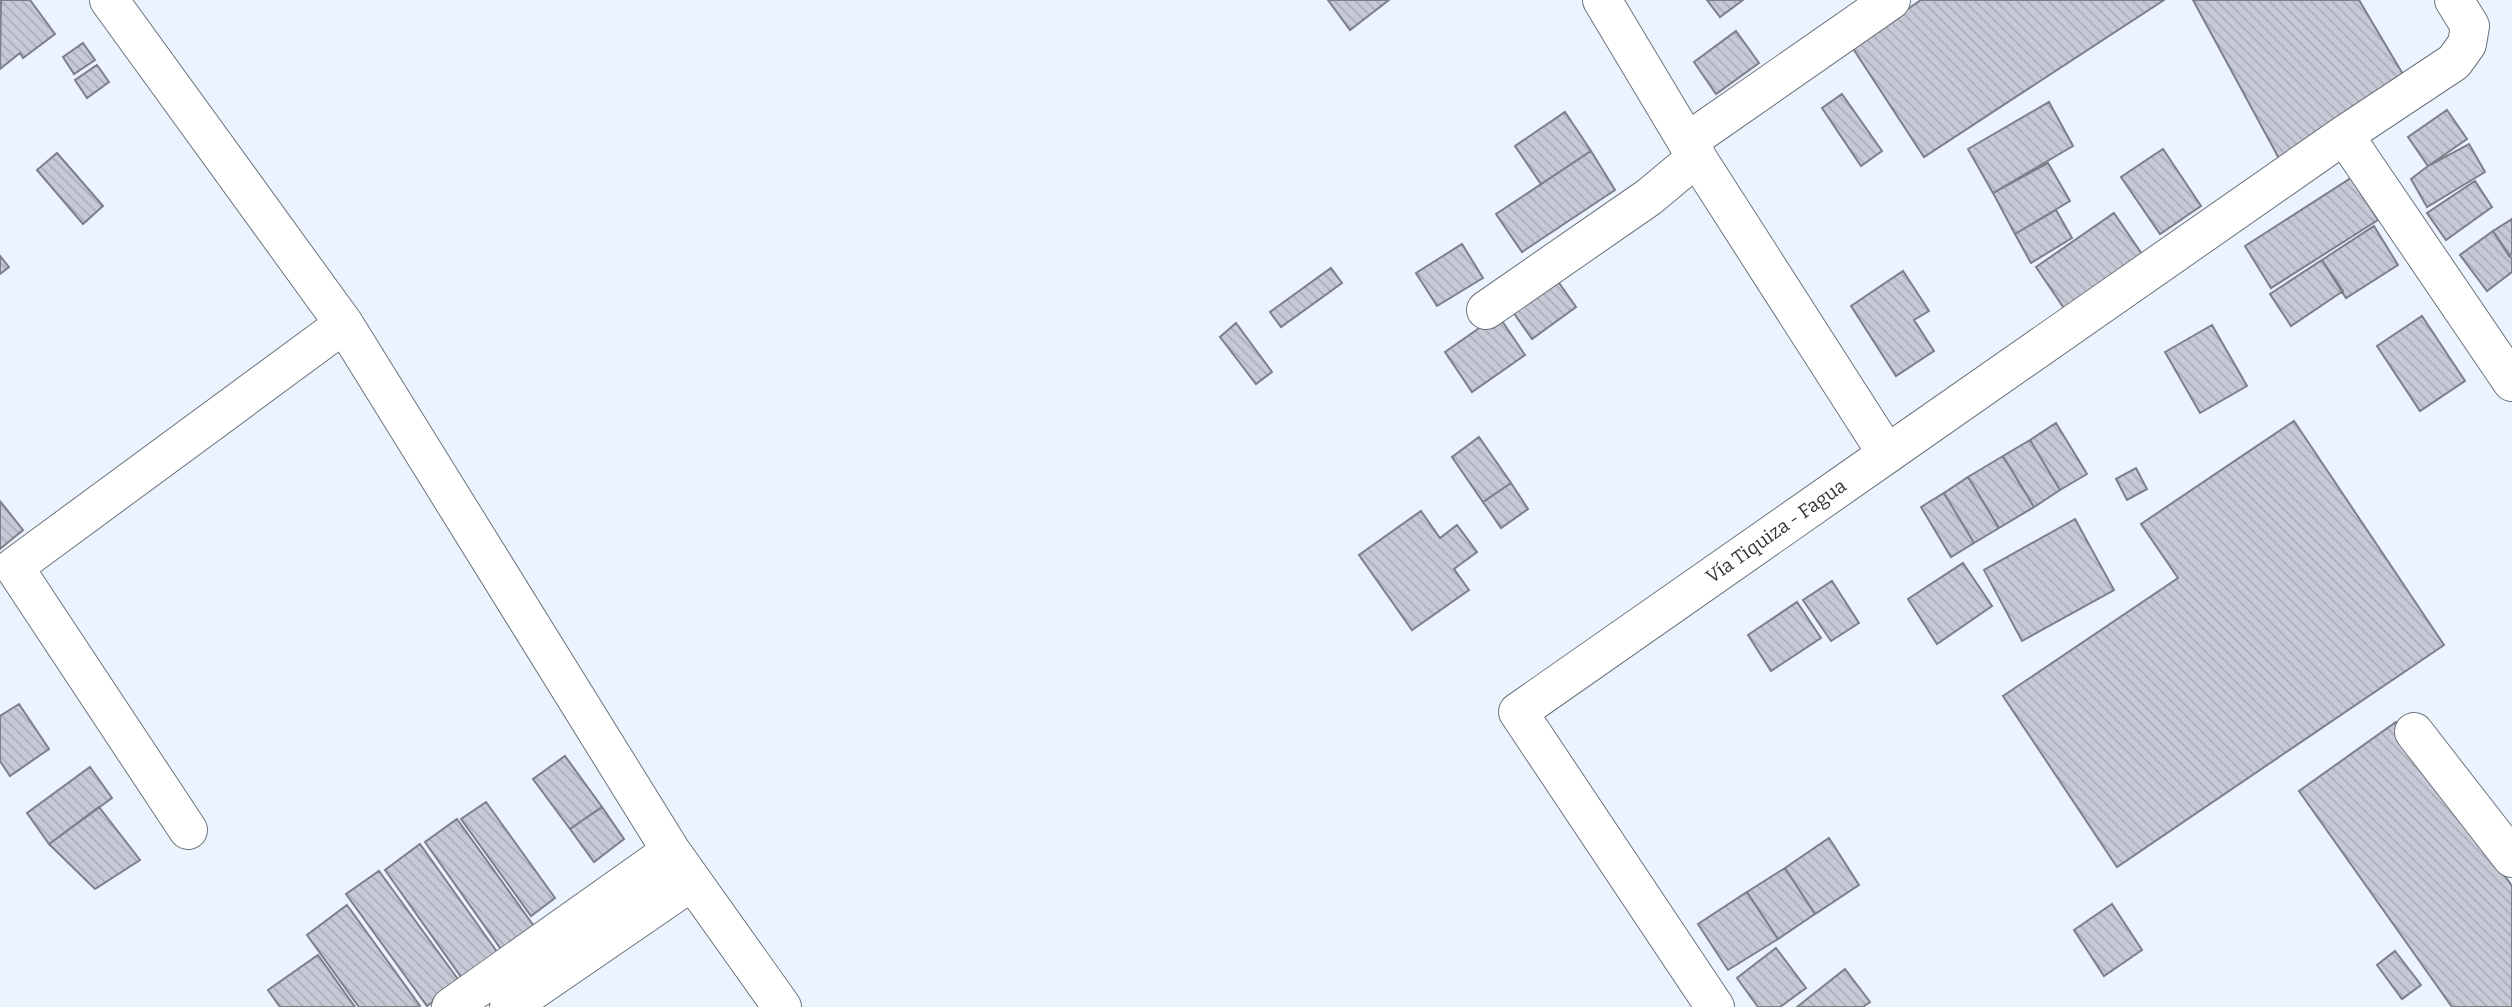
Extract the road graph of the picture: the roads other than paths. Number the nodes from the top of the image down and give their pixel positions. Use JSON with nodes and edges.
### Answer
{"nodes":[{"id":1,"x":109,"y":0,"type":"edge"},
{"id":2,"x":1891,"y":0,"type":"edge"},
{"id":3,"x":2454,"y":0,"type":"edge"},
{"id":4,"x":1613,"y":4,"type":"edge"},
{"id":5,"x":2344,"y":135,"type":"junction"},
{"id":6,"x":1692,"y":150,"type":"junction"},
{"id":7,"x":1486,"y":310,"type":"dead end"},
{"id":8,"x":344,"y":324,"type":"junction"},
{"id":9,"x":2501,"y":340,"type":"edge"},
{"id":10,"x":2512,"y":382,"type":"edge"},
{"id":11,"x":1887,"y":453,"type":"junction"},
{"id":12,"x":2414,"y":732,"type":"dead end"},
{"id":13,"x":188,"y":830,"type":"dead end"},
{"id":14,"x":2512,"y":858,"type":"edge"},
{"id":15,"x":681,"y":867,"type":"junction"},
{"id":16,"x":451,"y":1007,"type":"edge"},
{"id":17,"x":509,"y":1007,"type":"edge"},
{"id":18,"x":782,"y":1007,"type":"edge"},
{"id":19,"x":1715,"y":1007,"type":"edge"}],
"edges":[{"from":1,"to":8,"type":"street"},
{"from":2,"to":6,"type":"street"},
{"from":3,"to":5,"type":"street"},
{"from":4,"to":6,"type":"street"},
{"from":5,"to":9,"type":"street"},
{"from":5,"to":11,"type":"street"},
{"from":6,"to":7,"type":"street"},
{"from":6,"to":11,"type":"street"},
{"from":8,"to":13,"type":"street"},
{"from":8,"to":15,"type":"street"},
{"from":9,"to":10,"type":"street"},
{"from":11,"to":19,"type":"street","name":"Vía Tiquiza - Fagua"},
{"from":12,"to":14,"type":"street"},
{"from":15,"to":16,"type":"street"},
{"from":15,"to":17,"type":"street"},
{"from":15,"to":18,"type":"street"}]}
